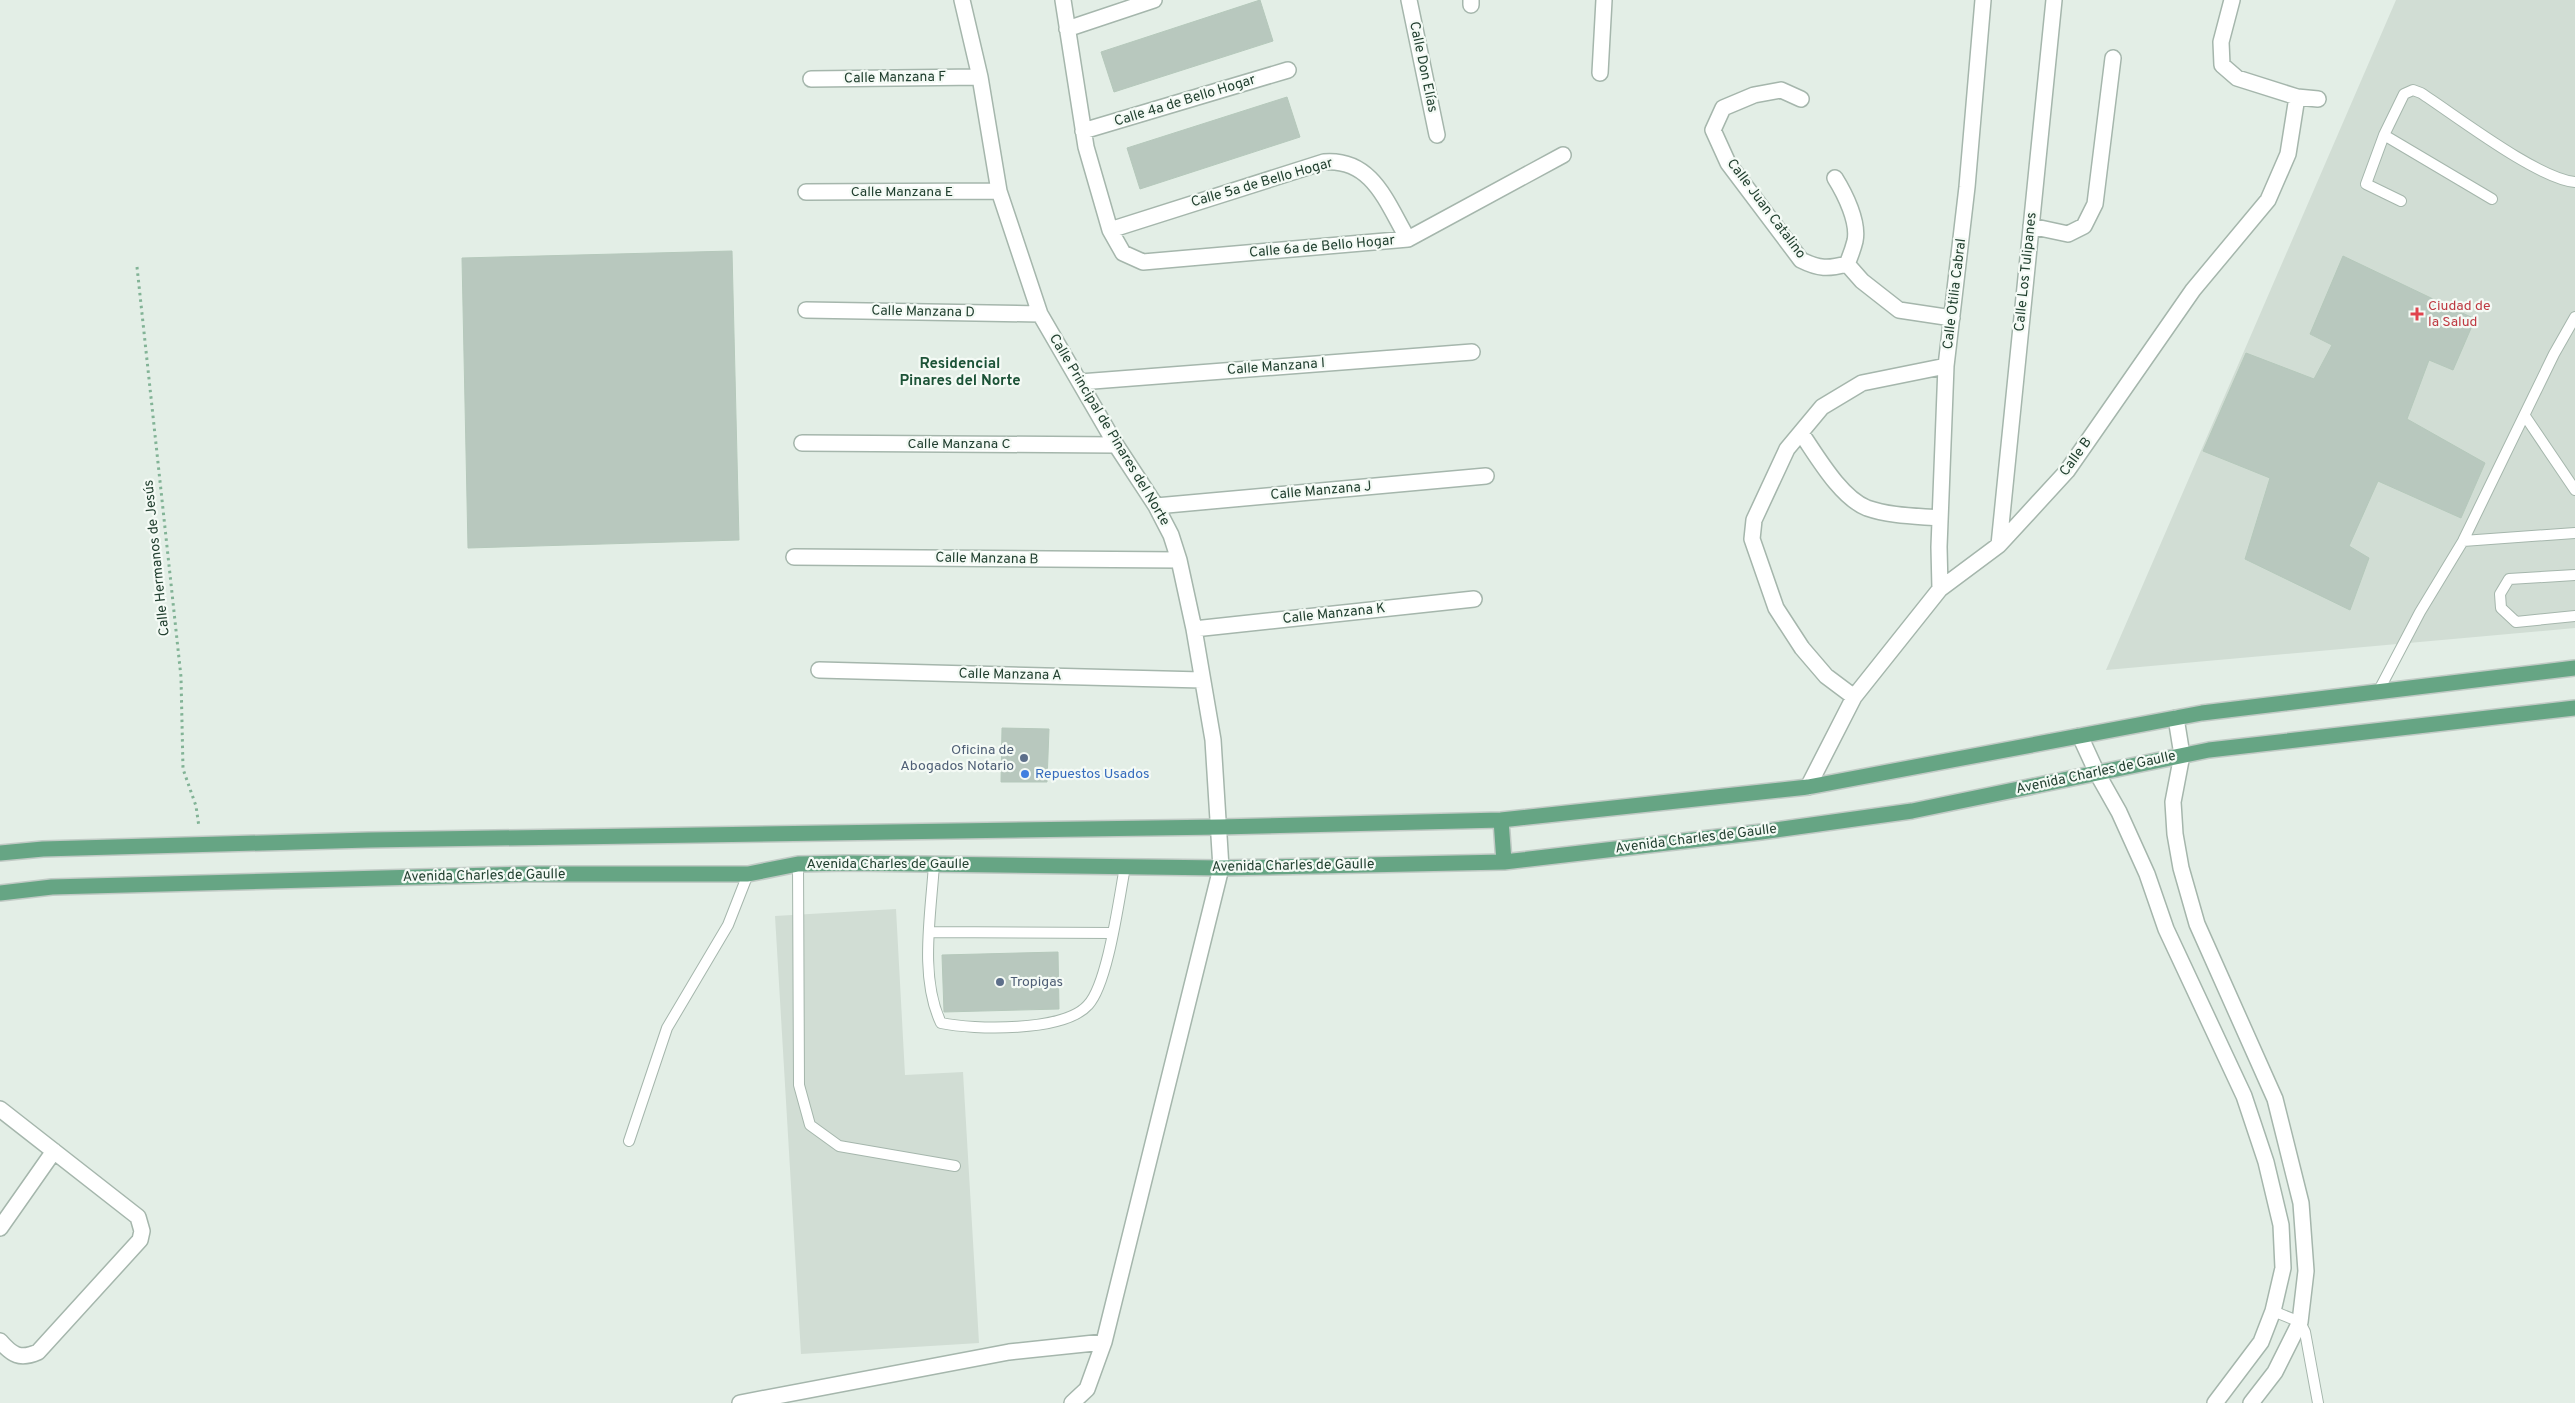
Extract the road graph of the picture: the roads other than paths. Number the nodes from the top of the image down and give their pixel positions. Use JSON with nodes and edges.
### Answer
{"nodes":[{"id":1,"x":962,"y":0,"type":"edge"},
{"id":2,"x":1062,"y":0,"type":"edge"},
{"id":3,"x":1154,"y":0,"type":"edge"},
{"id":4,"x":1409,"y":0,"type":"edge"},
{"id":5,"x":1604,"y":0,"type":"edge"},
{"id":6,"x":1983,"y":0,"type":"edge"},
{"id":7,"x":2054,"y":0,"type":"edge"},
{"id":8,"x":2232,"y":0,"type":"edge"},
{"id":9,"x":1067,"y":29,"type":"junction"},
{"id":10,"x":2113,"y":58,"type":"dead end"},
{"id":11,"x":1288,"y":70,"type":"dead end"},
{"id":12,"x":1600,"y":73,"type":"dead end"},
{"id":13,"x":980,"y":77,"type":"junction"},
{"id":14,"x":811,"y":79,"type":"dead end"},
{"id":15,"x":2297,"y":97,"type":"junction"},
{"id":16,"x":1801,"y":99,"type":"dead end"},
{"id":17,"x":2318,"y":99,"type":"dead end"},
{"id":18,"x":1083,"y":131,"type":"junction"},
{"id":19,"x":1437,"y":135,"type":"dead end"},
{"id":20,"x":2384,"y":135,"type":"junction"},
{"id":21,"x":1563,"y":155,"type":"dead end"},
{"id":22,"x":1835,"y":178,"type":"dead end"},
{"id":23,"x":2575,"y":182,"type":"edge"},
{"id":24,"x":806,"y":192,"type":"dead end"},
{"id":25,"x":999,"y":192,"type":"junction"},
{"id":26,"x":2492,"y":199,"type":"dead end"},
{"id":27,"x":2401,"y":201,"type":"dead end"},
{"id":28,"x":2031,"y":226,"type":"junction"},
{"id":29,"x":1110,"y":230,"type":"junction"},
{"id":30,"x":1408,"y":240,"type":"junction"},
{"id":31,"x":1847,"y":264,"type":"junction"},
{"id":32,"x":806,"y":310,"type":"dead end"},
{"id":33,"x":1040,"y":314,"type":"junction"},
{"id":34,"x":2575,"y":317,"type":"edge"},
{"id":35,"x":1952,"y":318,"type":"junction"},
{"id":36,"x":1472,"y":352,"type":"dead end"},
{"id":37,"x":1946,"y":366,"type":"junction"},
{"id":38,"x":1080,"y":382,"type":"junction"},
{"id":39,"x":2525,"y":416,"type":"junction"},
{"id":40,"x":1801,"y":433,"type":"junction"},
{"id":41,"x":802,"y":443,"type":"dead end"},
{"id":42,"x":1116,"y":445,"type":"junction"},
{"id":43,"x":1486,"y":476,"type":"dead end"},
{"id":44,"x":2575,"y":490,"type":"edge"},
{"id":45,"x":1156,"y":506,"type":"junction"},
{"id":46,"x":1940,"y":518,"type":"junction"},
{"id":47,"x":2575,"y":533,"type":"edge"},
{"id":48,"x":2463,"y":541,"type":"junction"},
{"id":49,"x":1999,"y":545,"type":"junction"},
{"id":50,"x":794,"y":557,"type":"dead end"},
{"id":51,"x":1179,"y":560,"type":"junction"},
{"id":52,"x":2575,"y":575,"type":"edge"},
{"id":53,"x":1940,"y":589,"type":"junction"},
{"id":54,"x":1474,"y":599,"type":"dead end"},
{"id":55,"x":2575,"y":616,"type":"edge"},
{"id":56,"x":1194,"y":629,"type":"junction"},
{"id":57,"x":2575,"y":668,"type":"edge"},
{"id":58,"x":819,"y":670,"type":"dead end"},
{"id":59,"x":1202,"y":680,"type":"junction"},
{"id":60,"x":2378,"y":692,"type":"junction"},
{"id":61,"x":1854,"y":697,"type":"junction"},
{"id":62,"x":2575,"y":708,"type":"edge"},
{"id":63,"x":2176,"y":718,"type":"junction"},
{"id":64,"x":2080,"y":736,"type":"junction"},
{"id":65,"x":2182,"y":755,"type":"junction"},
{"id":66,"x":2097,"y":773,"type":"junction"},
{"id":67,"x":1808,"y":787,"type":"junction"},
{"id":68,"x":1501,"y":820,"type":"junction"},
{"id":69,"x":1220,"y":827,"type":"junction"},
{"id":70,"x":0,"y":853,"type":"edge"},
{"id":71,"x":1504,"y":862,"type":"junction"},
{"id":72,"x":798,"y":864,"type":"junction"},
{"id":73,"x":934,"y":864,"type":"junction"},
{"id":74,"x":1125,"y":867,"type":"junction"},
{"id":75,"x":1221,"y":868,"type":"junction"},
{"id":76,"x":748,"y":874,"type":"junction"},
{"id":77,"x":0,"y":893,"type":"edge"},
{"id":78,"x":931,"y":932,"type":"junction"},
{"id":79,"x":1112,"y":933,"type":"junction"},
{"id":80,"x":0,"y":1109,"type":"edge"},
{"id":81,"x":629,"y":1141,"type":"dead end"},
{"id":82,"x":54,"y":1150,"type":"junction"},
{"id":83,"x":955,"y":1166,"type":"dead end"},
{"id":84,"x":0,"y":1228,"type":"edge"},
{"id":85,"x":2273,"y":1311,"type":"junction"},
{"id":86,"x":2300,"y":1322,"type":"junction"},
{"id":87,"x":0,"y":1341,"type":"edge"},
{"id":88,"x":1104,"y":1342,"type":"junction"},
{"id":89,"x":740,"y":1403,"type":"edge"},
{"id":90,"x":1072,"y":1403,"type":"edge"},
{"id":91,"x":2215,"y":1403,"type":"edge"},
{"id":92,"x":2251,"y":1403,"type":"edge"},
{"id":93,"x":2318,"y":1403,"type":"edge"}],
"edges":[{"from":1,"to":13,"type":"street","name":"Calle Principal de Pinares del Norte"},
{"from":2,"to":9,"type":"street"},
{"from":3,"to":9,"type":"street"},
{"from":4,"to":19,"type":"street","name":"Calle Don Elías"},
{"from":5,"to":12,"type":"street"},
{"from":6,"to":35,"type":"street","name":"Calle Otilia Cabral"},
{"from":7,"to":28,"type":"street","name":"Calle Los Tulipanes"},
{"from":8,"to":15,"type":"street"},
{"from":9,"to":18,"type":"street"},
{"from":10,"to":28,"type":"street"},
{"from":11,"to":18,"type":"street","name":"Calle 4a de Bello Hogar"},
{"from":13,"to":14,"type":"street","name":"Calle Manzana F"},
{"from":13,"to":25,"type":"street","name":"Calle Principal de Pinares del Norte"},
{"from":15,"to":17,"type":"street"},
{"from":15,"to":49,"type":"street","name":"Calle B"},
{"from":16,"to":31,"type":"street","name":"Calle Juan Catalino"},
{"from":18,"to":29,"type":"street"},
{"from":20,"to":23,"type":"lane"},
{"from":20,"to":26,"type":"lane"},
{"from":20,"to":27,"type":"lane"},
{"from":21,"to":30,"type":"street","name":"Calle 6a de Bello Hogar"},
{"from":22,"to":31,"type":"street"},
{"from":24,"to":25,"type":"street","name":"Calle Manzana E"},
{"from":25,"to":33,"type":"street","name":"Calle Principal de Pinares del Norte"},
{"from":28,"to":49,"type":"street","name":"Calle Los Tulipanes"},
{"from":29,"to":30,"type":"street","name":"Calle 6a de Bello Hogar"},
{"from":29,"to":30,"type":"street","name":"Calle 5a de Bello Hogar"},
{"from":31,"to":35,"type":"street"},
{"from":32,"to":33,"type":"street","name":"Calle Manzana D"},
{"from":33,"to":38,"type":"street","name":"Calle Principal de Pinares del Norte"},
{"from":34,"to":39,"type":"lane"},
{"from":35,"to":37,"type":"street","name":"Calle Otilia Cabral"},
{"from":36,"to":38,"type":"street","name":"Calle Manzana I"},
{"from":37,"to":40,"type":"street"},
{"from":37,"to":46,"type":"street","name":"Calle Otilia Cabral"},
{"from":38,"to":42,"type":"street","name":"Calle Principal de Pinares del Norte"},
{"from":39,"to":44,"type":"lane"},
{"from":39,"to":48,"type":"lane"},
{"from":40,"to":46,"type":"street"},
{"from":40,"to":61,"type":"street"},
{"from":41,"to":42,"type":"street","name":"Calle Manzana C"},
{"from":42,"to":45,"type":"street","name":"Calle Principal de Pinares del Norte"},
{"from":43,"to":45,"type":"street","name":"Calle Manzana J"},
{"from":45,"to":51,"type":"street","name":"Calle Principal de Pinares del Norte"},
{"from":46,"to":53,"type":"street","name":"Calle Otilia Cabral"},
{"from":47,"to":48,"type":"lane"},
{"from":48,"to":60,"type":"lane"},
{"from":49,"to":53,"type":"street","name":"Calle B"},
{"from":50,"to":51,"type":"street","name":"Calle Manzana B"},
{"from":51,"to":56,"type":"street","name":"Calle Principal de Pinares del Norte"},
{"from":52,"to":55,"type":"lane"},
{"from":53,"to":61,"type":"street","name":"Calle B"},
{"from":54,"to":56,"type":"street","name":"Calle Manzana K"},
{"from":56,"to":59,"type":"street","name":"Calle Principal de Pinares del Norte"},
{"from":57,"to":60,"type":"main road"},
{"from":58,"to":59,"type":"street","name":"Calle Manzana A"},
{"from":59,"to":69,"type":"street","name":"Calle Principal de Pinares del Norte"},
{"from":60,"to":63,"type":"main road"},
{"from":61,"to":67,"type":"street","name":"Calle B"},
{"from":62,"to":65,"type":"main road","name":"Avenida Charles de Gaulle"},
{"from":63,"to":64,"type":"main road"},
{"from":63,"to":65,"type":"street"},
{"from":64,"to":66,"type":"street"},
{"from":64,"to":67,"type":"main road"},
{"from":65,"to":66,"type":"main road","name":"Avenida Charles de Gaulle"},
{"from":65,"to":86,"type":"street"},
{"from":66,"to":71,"type":"main road","name":"Avenida Charles de Gaulle"},
{"from":66,"to":85,"type":"street"},
{"from":67,"to":68,"type":"main road"},
{"from":68,"to":69,"type":"main road"},
{"from":68,"to":71,"type":"main road"},
{"from":69,"to":70,"type":"main road"},
{"from":69,"to":75,"type":"street","name":"Calle Principal de Pinares del Norte"},
{"from":71,"to":75,"type":"main road","name":"Avenida Charles de Gaulle"},
{"from":72,"to":73,"type":"main road","name":"Avenida Charles de Gaulle"},
{"from":72,"to":76,"type":"main road","name":"Avenida Charles de Gaulle"},
{"from":72,"to":83,"type":"lane"},
{"from":73,"to":74,"type":"main road","name":"Avenida Charles de Gaulle"},
{"from":73,"to":78,"type":"lane"},
{"from":74,"to":75,"type":"main road","name":"Avenida Charles de Gaulle"},
{"from":74,"to":79,"type":"lane"},
{"from":75,"to":88,"type":"street","name":"Calle Principal de Pinares del Norte"},
{"from":76,"to":77,"type":"main road","name":"Avenida Charles de Gaulle"},
{"from":76,"to":81,"type":"lane"},
{"from":78,"to":79,"type":"lane"},
{"from":78,"to":79,"type":"lane"},
{"from":80,"to":82,"type":"street"},
{"from":82,"to":84,"type":"street"},
{"from":82,"to":87,"type":"street"},
{"from":85,"to":86,"type":"lane"},
{"from":85,"to":91,"type":"street"},
{"from":86,"to":92,"type":"street"},
{"from":86,"to":93,"type":"lane"},
{"from":88,"to":89,"type":"street"},
{"from":88,"to":90,"type":"street","name":"Calle Principal de Pinares del Norte"}]}
